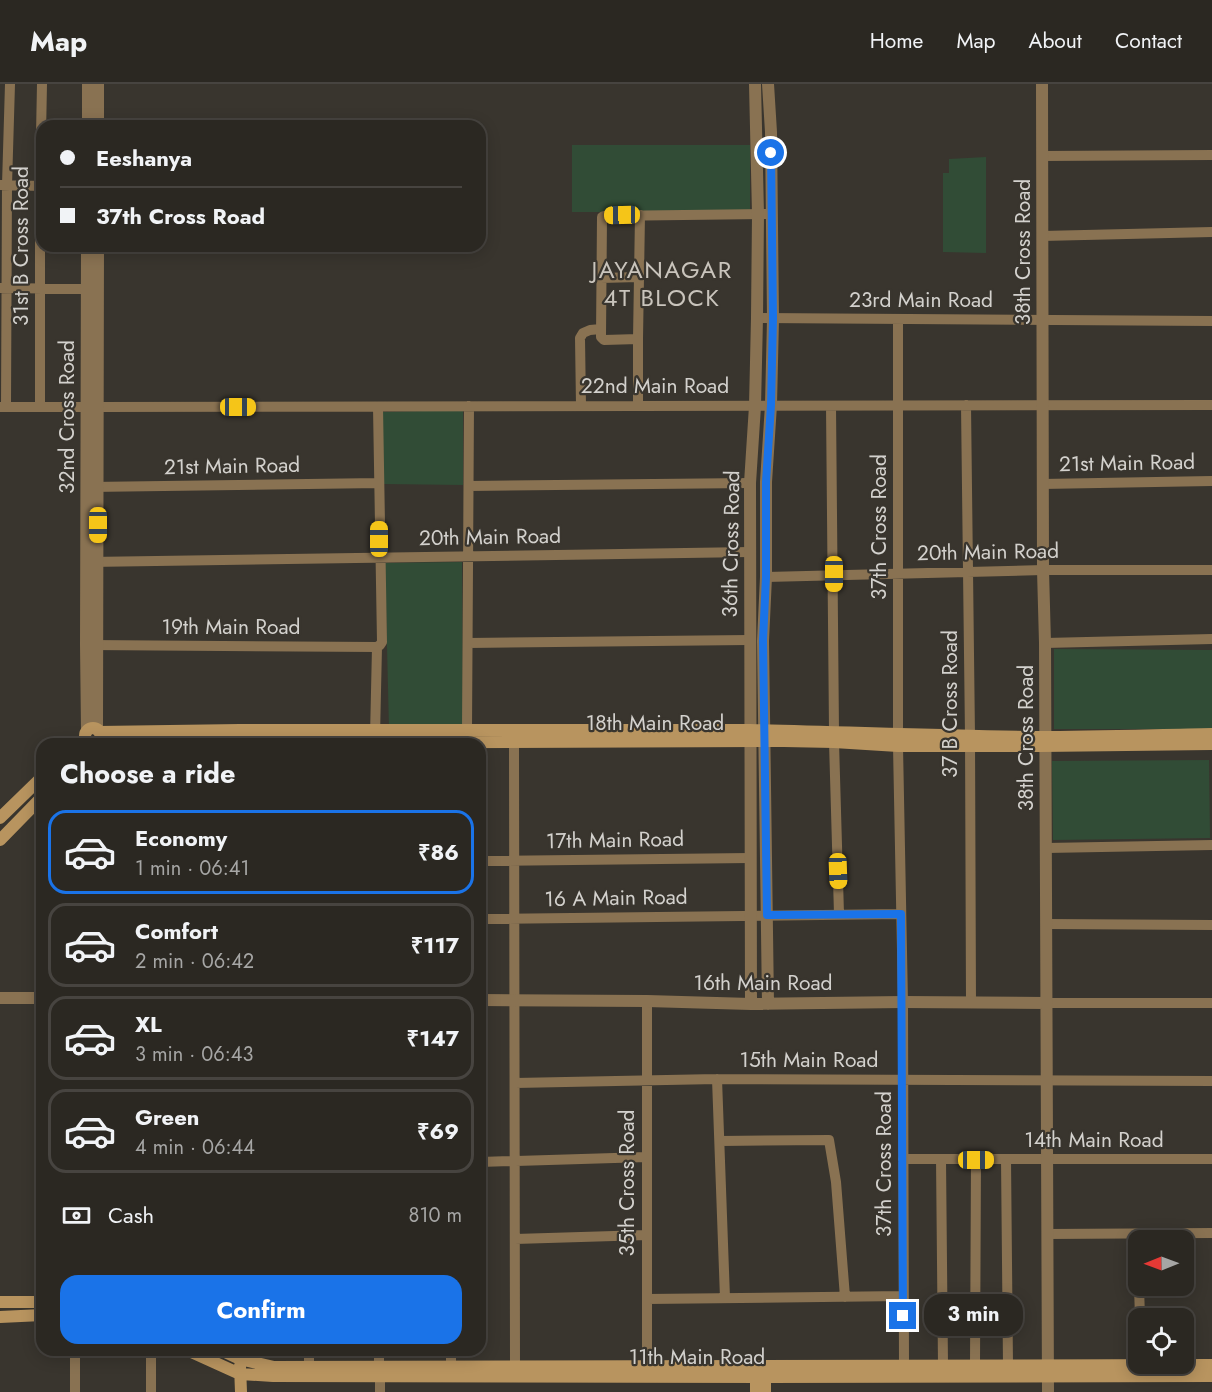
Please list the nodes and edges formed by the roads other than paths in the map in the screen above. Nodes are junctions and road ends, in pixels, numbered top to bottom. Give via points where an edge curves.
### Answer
1 (10, 84) edge
2 (42, 84) edge
3 (88, 84) edge
4 (98, 84) edge
5 (755, 84) edge
6 (768, 84) edge
7 (1042, 84) edge
8 (42, 120) edge
9 (88, 120) edge
10 (98, 120) edge
11 (1212, 155) edge
12 (1042, 156) junction
13 (3, 185) edge
14 (36, 186) edge
15 (758, 214) junction
16 (772, 214) junction
17 (639, 215) junction
18 (1212, 232) edge
19 (1042, 236) junction
20 (40, 252) edge
21 (87, 252) edge
22 (98, 252) edge
23 (639, 277) junction
24 (601, 278) junction
25 (3, 288) edge
26 (40, 288) junction
27 (87, 289) junction
28 (757, 318) junction
29 (773, 318) junction
30 (898, 320) junction
31 (1042, 321) junction
32 (1212, 321) edge
33 (601, 329) junction
34 (638, 339) junction
35 (771, 405) junction
36 (831, 405) junction
37 (898, 405) junction
38 (966, 405) junction
39 (1042, 405) junction
40 (1212, 405) edge
41 (378, 406) junction
42 (469, 406) junction
43 (581, 406) junction
44 (638, 406) junction
45 (755, 406) junction
46 (3, 407) edge
47 (40, 407) junction
48 (92, 407) junction
49 (1212, 481) edge
50 (379, 483) junction
51 (750, 483) junction
52 (1042, 484) junction
53 (469, 486) junction
54 (92, 487) junction
55 (750, 552) junction
56 (469, 557) junction
57 (379, 558) junction
58 (92, 562) junction
59 (1042, 570) junction
60 (1212, 570) edge
61 (969, 572) junction
62 (899, 573) junction
63 (834, 574) junction
64 (766, 577) junction
65 (1212, 639) edge
66 (750, 640) junction
67 (468, 643) junction
68 (1045, 643) junction
69 (92, 645) junction
70 (376, 647) junction
71 (240, 730) junction
72 (467, 730) junction
73 (1212, 734) edge
74 (375, 736) edge
75 (750, 736) junction
76 (764, 736) junction
77 (834, 736) junction
78 (91, 738) edge
79 (239, 738) edge
80 (341, 738) edge
81 (421, 738) edge
82 (898, 740) junction
83 (970, 740) junction
84 (486, 741) edge
85 (1046, 741) junction
86 (514, 742) junction
87 (1212, 744) edge
88 (36, 783) edge
89 (36, 803) edge
90 (0, 818) edge
91 (0, 840) edge
92 (1212, 845) edge
93 (1046, 849) junction
94 (750, 858) junction
95 (486, 861) edge
96 (514, 861) junction
97 (839, 914) junction
98 (901, 914) junction
99 (767, 915) junction
100 (752, 916) junction
101 (486, 919) edge
102 (515, 919) junction
103 (1046, 924) junction
104 (1212, 925) edge
105 (0, 998) edge
106 (36, 998) edge
107 (486, 1000) edge
108 (515, 1000) junction
109 (647, 1001) junction
110 (903, 1002) junction
111 (971, 1002) junction
112 (1046, 1003) junction
113 (1212, 1003) edge
114 (751, 1004) junction
115 (768, 1004) junction
116 (717, 1079) junction
117 (646, 1080) junction
118 (903, 1080) junction
119 (1047, 1080) junction
120 (1212, 1081) edge
121 (515, 1083) junction
122 (720, 1142) junction
123 (647, 1157) junction
124 (903, 1159) junction
125 (941, 1159) junction
126 (976, 1160) junction
127 (1006, 1160) junction
128 (1047, 1160) junction
129 (1212, 1160) edge
130 (515, 1161) junction
131 (486, 1162) edge
132 (1194, 1233) edge
133 (1212, 1233) edge
134 (647, 1234) junction
135 (1047, 1234) junction
136 (1128, 1234) edge
137 (515, 1239) junction
138 (903, 1296) junction
139 (844, 1297) junction
140 (725, 1298) junction
141 (647, 1299) junction
142 (0, 1302) edge
143 (36, 1302) edge
144 (36, 1315) edge
145 (0, 1317) edge
146 (75, 1356) edge
147 (151, 1356) edge
148 (200, 1356) edge
149 (240, 1356) edge
150 (243, 1356) edge
151 (309, 1356) edge
152 (379, 1356) edge
153 (451, 1356) edge
154 (904, 1365) junction
155 (943, 1365) junction
156 (975, 1365) junction
157 (1008, 1365) junction
158 (1128, 1365) edge
159 (1194, 1365) edge
160 (1212, 1365) edge
161 (309, 1366) junction
162 (451, 1366) junction
163 (515, 1366) junction
164 (647, 1366) junction
165 (1048, 1370) junction
166 (380, 1371) junction
167 (760, 1372) junction
168 (240, 1374) junction
169 (1212, 1376) edge
170 (75, 1392) edge
171 (151, 1392) edge
172 (240, 1392) edge
173 (381, 1392) edge
174 (756, 1392) edge
175 (765, 1392) edge
176 (1048, 1392) edge

1 - 13 street
2 - 8 street, 31st B Cross Road
3 - 9 street
4 - 10 street
5 - 15 street, 36th Cross Road
6 - 16 street, 36th Cross Road
7 - 12 street, 38th Cross Road
11 - 12 street
12 - 19 street, 38th Cross Road
13 - 14 street
13 - 25 street
15 - 16 street
15 - 17 street
15 - 28 street, 36th Cross Road
16 - 29 street, 36th Cross Road
17 - 23 street
17 - 24 street via 602,217
18 - 19 street
19 - 31 street, 38th Cross Road
20 - 26 street, 31st B Cross Road
21 - 27 street, 32nd Cross Road
22 - 48 street, 32nd Cross Road
23 - 24 street
23 - 34 street
24 - 33 street
25 - 26 street
25 - 46 street
26 - 27 street
26 - 47 street, 31st B Cross Road
27 - 48 street, 32nd Cross Road
28 - 29 street, 23rd Main Road
28 - 45 street, 36th Cross Road
29 - 30 street, 23rd Main Road
29 - 35 street, 36th Cross Road
30 - 31 street, 23rd Main Road
30 - 37 street, 37th Cross Road
31 - 32 street, 23rd Main Road
31 - 39 street, 38th Cross Road
33 - 34 street via 604,340
33 - 43 street via 583,333 580,338
34 - 44 street
35 - 36 street, 22nd Main Road
35 - 45 street, 22nd Main Road
35 - 64 street, 36th Cross Road
36 - 37 street, 22nd Main Road
36 - 63 street
37 - 38 street, 22nd Main Road
37 - 62 street, 37th Cross Road
38 - 39 street, 22nd Main Road
38 - 61 street, 37 B Cross Road
39 - 40 street, 22nd Main Road
39 - 52 street, 38th Cross Road
41 - 42 street, 22nd Main Road
41 - 48 street, 22nd Main Road
41 - 50 street
42 - 43 street, 22nd Main Road
42 - 53 street
43 - 44 street, 22nd Main Road
44 - 45 street, 22nd Main Road
45 - 51 street, 36th Cross Road
46 - 47 street, 22nd Main Road
47 - 48 street, 22nd Main Road
48 - 54 street, 32nd Cross Road
49 - 52 street, 21st Main Road
50 - 54 street, 21st Main Road
50 - 57 street
51 - 53 street
51 - 55 street, 36th Cross Road
52 - 59 street, 38th Cross Road
53 - 56 street
54 - 58 street, 32nd Cross Road
55 - 56 street, 20th Main Road
55 - 66 street, 36th Cross Road
56 - 57 street, 20th Main Road
56 - 67 street
57 - 58 street, 20th Main Road
57 - 70 street via 382,642
58 - 69 street, 32nd Cross Road
59 - 60 street, 20th Main Road
59 - 61 street, 20th Main Road
59 - 68 street, 38th Cross Road
61 - 62 street, 20th Main Road
61 - 83 street, 37 B Cross Road
62 - 63 street, 20th Main Road
62 - 82 street, 37th Cross Road
63 - 64 street, 20th Main Road
63 - 77 street
64 - 76 street, 36th Cross Road
65 - 68 street
66 - 67 street
66 - 75 street, 36th Cross Road
67 - 72 street
68 - 85 street, 38th Cross Road
69 - 70 street, 19th Main Road
69 - 78 street, 32nd Cross Road
70 - 74 street
71 - 74 main road, 18th Main Road
71 - 78 main road, 18th Main Road
71 - 79 street
72 - 74 main road, 18th Main Road
72 - 75 main road, 18th Main Road
73 - 85 main road, 18th Main Road
74 - 80 main road, 18th Main Road
74 - 81 main road, 18th Main Road
75 - 76 main road, 18th Main Road
75 - 86 main road, 18th Main Road
75 - 94 street, 36th Cross Road
76 - 77 main road, 18th Main Road
76 - 99 street, 36th Cross Road
77 - 82 main road, 18th Main Road
77 - 97 street
82 - 83 main road, 18th Main Road
82 - 98 street, 37th Cross Road
83 - 85 main road, 18th Main Road
83 - 111 street, 37 B Cross Road
84 - 86 main road, 18th Main Road
85 - 87 main road, 18th Main Road
85 - 93 street, 38th Cross Road
86 - 96 street
88 - 90 main road
89 - 91 main road
92 - 93 street
93 - 103 street, 38th Cross Road
94 - 96 street, 17th Main Road
94 - 100 street, 36th Cross Road
95 - 96 street, 17th Main Road
96 - 102 street
97 - 98 street
97 - 99 street
98 - 110 street, 37th Cross Road
99 - 100 street, 16 A Main Road
99 - 115 street, 36th Cross Road
100 - 102 street, 16 A Main Road
100 - 114 street, 36th Cross Road
101 - 102 street, 16 A Main Road
102 - 108 street
103 - 104 street
103 - 112 street, 38th Cross Road
105 - 106 street
107 - 108 street, 16th Main Road
108 - 109 street, 16th Main Road
108 - 121 street
109 - 114 street, 16th Main Road
109 - 117 street, 35th Cross Road
110 - 111 street, 16th Main Road
110 - 115 street, 16th Main Road
110 - 118 street, 37th Cross Road
111 - 112 street, 16th Main Road
112 - 113 street
112 - 119 street, 38th Cross Road
114 - 115 street, 16th Main Road
116 - 117 street, 15th Main Road
116 - 118 street, 15th Main Road
116 - 122 street
117 - 121 street, 15th Main Road
117 - 123 street, 35th Cross Road
118 - 119 street, 15th Main Road
118 - 124 street, 37th Cross Road
119 - 120 street, 15th Main Road
119 - 128 street, 38th Cross Road
121 - 130 street
122 - 139 street via 830,1142
122 - 140 street
123 - 130 street
123 - 134 street, 35th Cross Road
124 - 125 street, 14th Main Road
124 - 138 street, 37th Cross Road
125 - 126 street, 14th Main Road
125 - 155 street
126 - 127 street, 14th Main Road
126 - 156 street
127 - 128 street, 14th Main Road
127 - 157 street
128 - 129 street, 14th Main Road
128 - 135 street, 38th Cross Road
130 - 131 street
130 - 137 street
132 - 133 street
134 - 137 street
134 - 141 street, 35th Cross Road
135 - 136 street
135 - 165 street, 38th Cross Road
137 - 163 street
138 - 139 street
138 - 154 street, 37th Cross Road
139 - 140 street
140 - 141 street
141 - 164 street, 35th Cross Road
142 - 143 main road
144 - 145 main road
146 - 170 street
147 - 171 street
148 - 168 main road, 11th Main Road
149 - 168 main road
150 - 161 main road, 11th Main Road via 274,1366
151 - 161 street
152 - 166 street
153 - 162 street
154 - 155 main road, 11th Main Road
154 - 167 main road, 11th Main Road
155 - 156 main road, 11th Main Road
156 - 157 main road, 11th Main Road
157 - 165 main road, 11th Main Road
158 - 165 main road, 11th Main Road
159 - 160 main road, 11th Main Road
161 - 166 main road, 11th Main Road
162 - 163 main road, 11th Main Road
162 - 166 main road, 11th Main Road
163 - 164 main road, 11th Main Road
164 - 167 main road, 11th Main Road
165 - 167 main road, 11th Main Road
165 - 169 main road, 11th Main Road
165 - 176 street, 38th Cross Road
166 - 167 main road, 11th Main Road
166 - 168 main road, 11th Main Road
166 - 173 street
167 - 174 main road
167 - 175 main road
168 - 172 main road

